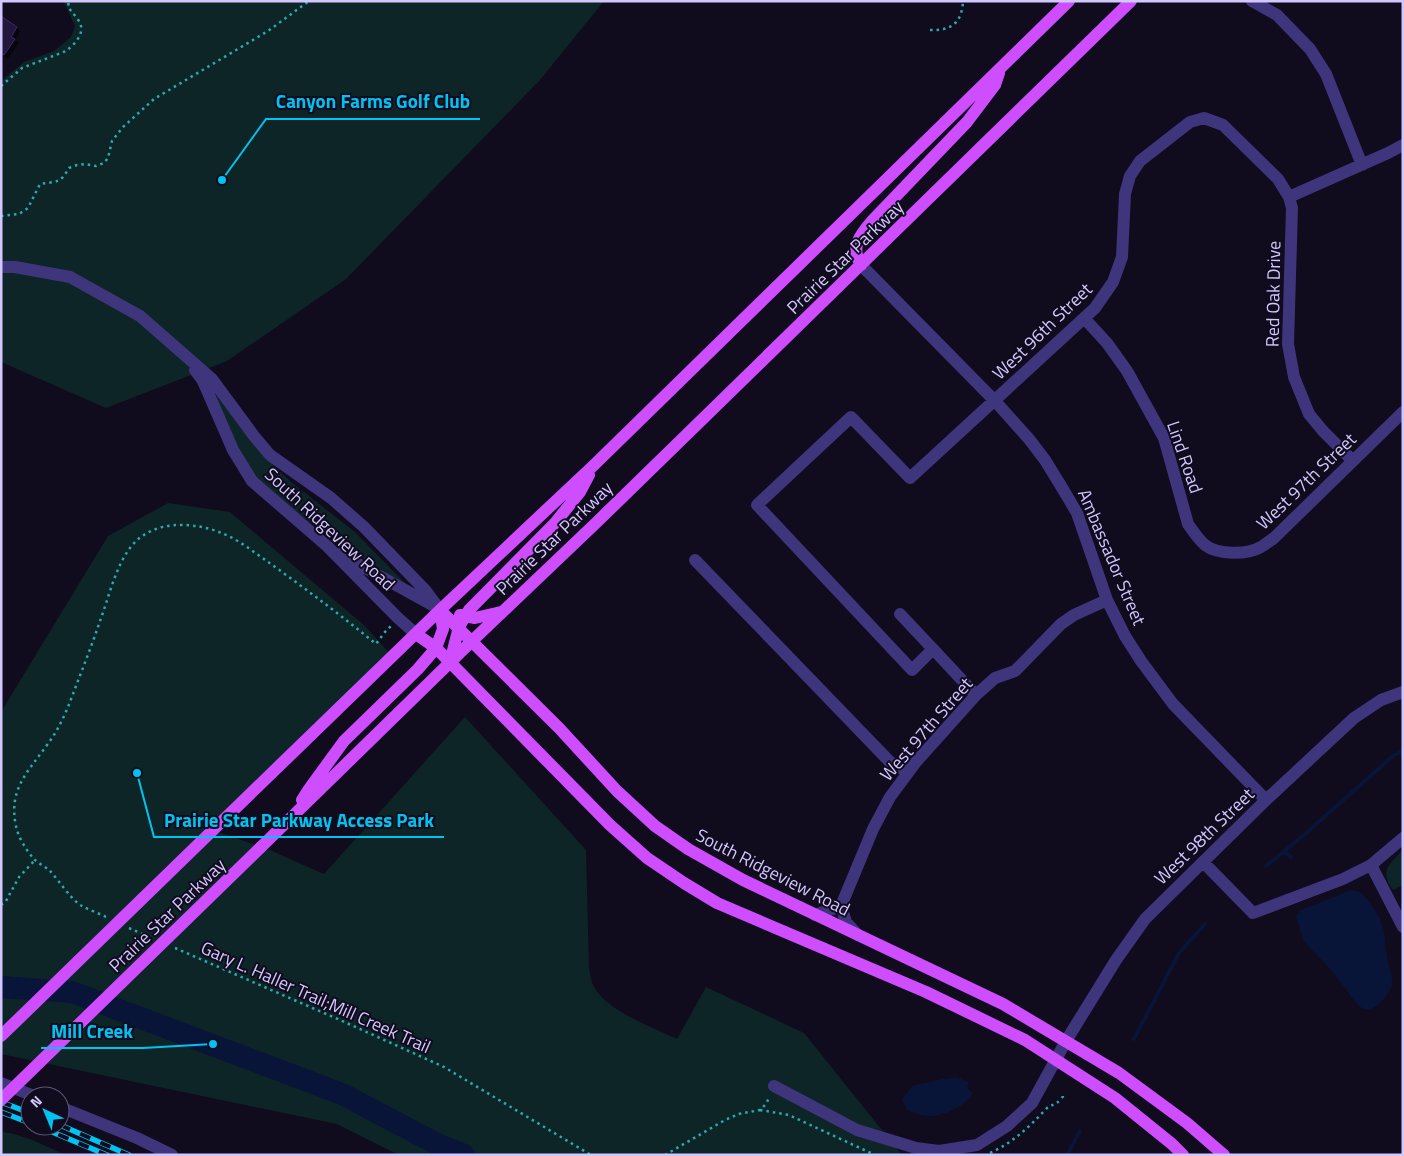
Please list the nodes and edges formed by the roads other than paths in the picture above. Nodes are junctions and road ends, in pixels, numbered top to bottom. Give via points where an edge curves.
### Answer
1 (1069, 1) edge
2 (1122, 1) edge
3 (1132, 1) edge
4 (1252, 1) edge
5 (1067, 65) junction
6 (1001, 68) junction
7 (1403, 145) edge
8 (1362, 165) junction
9 (1289, 197) junction
10 (861, 265) junction
11 (1, 267) edge
12 (1084, 318) junction
13 (187, 357) junction
14 (995, 401) junction
15 (1403, 412) edge
16 (1353, 461) junction
17 (593, 466) junction
18 (327, 546) junction
19 (1222, 552) joint
20 (695, 560) dead end
21 (1107, 600) junction
22 (440, 610) junction
23 (502, 612) junction
24 (900, 614) dead end
25 (466, 616) junction
26 (459, 628) junction
27 (416, 634) junction
28 (472, 641) junction
29 (436, 648) junction
30 (933, 649) junction
31 (450, 663) junction
32 (1403, 692) edge
33 (976, 695) junction
34 (907, 772) junction
35 (1266, 800) junction
36 (294, 814) junction
37 (1403, 838) edge
38 (1203, 862) junction
39 (1371, 864) junction
40 (841, 906) junction
41 (815, 915) junction
42 (1403, 927) edge
43 (860, 936) junction
44 (1, 1036) edge
45 (1066, 1042) junction
46 (1056, 1060) junction
47 (1, 1083) edge
48 (774, 1086) road end
49 (20, 1090) edge
50 (1, 1100) edge
51 (70, 1111) edge
52 (172, 1155) edge
53 (1183, 1155) edge
54 (1224, 1155) edge

1 - 6 main road, Prairie Star Parkway
2 - 5 main road
3 - 5 main road, Prairie Star Parkway
4 - 8 street via 1277,15 1310,49 1326,74
5 - 10 main road, Prairie Star Parkway
6 - 10 main road via 995,85 967,122 860,236 856,248
6 - 17 main road, Prairie Star Parkway
7 - 8 street
8 - 9 street
9 - 12 street, West 96th Street via 1278,179 1224,125 1204,118 1190,122 1140,161 1130,176 1125,194 1122,257 1113,282
9 - 16 street, Red Oak Drive via 1292,208 1288,344 1294,377 1309,414
10 - 14 street, Ambassador Street
10 - 23 main road, Prairie Star Parkway
11 - 13 street via 70,277 140,316
12 - 14 street, West 96th Street
12 - 19 street, Lind Road via 1127,371 1164,438 1188,524 1206,546
13 - 18 street, South Ridgeview Road via 203,381 233,450 252,481
13 - 22 street, South Ridgeview Road via 212,379 270,455 331,498 364,527 426,591
14 - 21 street, Ambassador Street via 1034,446 1062,486 1076,513
14 - 30 street, West 96th Street via 910,478 851,417 757,505 912,670
15 - 16 street, West 97th Street
16 - 19 street, West 97th Street via 1260,548 1240,553
17 - 22 main road, Prairie Star Parkway
17 - 25 main road via 580,492 555,523 484,593
18 - 22 street
18 - 27 street, South Ridgeview Road
20 - 34 street via 890,762
21 - 33 street, West 97th Street via 1061,624 1015,671 996,678
21 - 35 street, Ambassador Street via 1126,636 1173,704
22 - 25 main road
22 - 26 main road, South Ridgeview Road
22 - 27 main road, Prairie Star Parkway
22 - 29 main road via 443,629
23 - 25 main road via 475,618
23 - 28 main road, Prairie Star Parkway
24 - 30 street
25 - 26 main road
26 - 28 main road, South Ridgeview Road
26 - 31 main road
27 - 29 main road, South Ridgeview Road
27 - 44 main road, Prairie Star Parkway, bridge
28 - 31 main road, Prairie Star Parkway
28 - 41 main road, South Ridgeview Road via 655,826 743,880
29 - 31 main road, South Ridgeview Road
29 - 36 main road via 344,741 308,789
30 - 33 street
31 - 36 main road, Prairie Star Parkway
31 - 46 main road, South Ridgeview Road via 610,825 647,858 684,883 717,903 926,992 1025,1040
32 - 35 street, West 98th Street via 1382,700 1354,718
33 - 34 street, West 97th Street
34 - 40 street, West 97th Street via 873,829
35 - 38 street, West 98th Street
36 - 50 main road, Prairie Star Parkway, bridge
37 - 39 street
38 - 39 street via 1253,913
38 - 45 street, West 98th Street via 1145,919
39 - 42 street
40 - 41 street
40 - 43 street via 846,922
41 - 43 main road, South Ridgeview Road
43 - 45 main road, South Ridgeview Road via 1003,1004
45 - 46 street, West 98th Street
45 - 54 main road, South Ridgeview Road via 1119,1073 1187,1122
46 - 48 street, West 98th Street via 1032,1103 1007,1126 977,1145 939,1150 916,1148 857,1130
46 - 53 main road, South Ridgeview Road via 1114,1098
47 - 49 street
51 - 52 street

